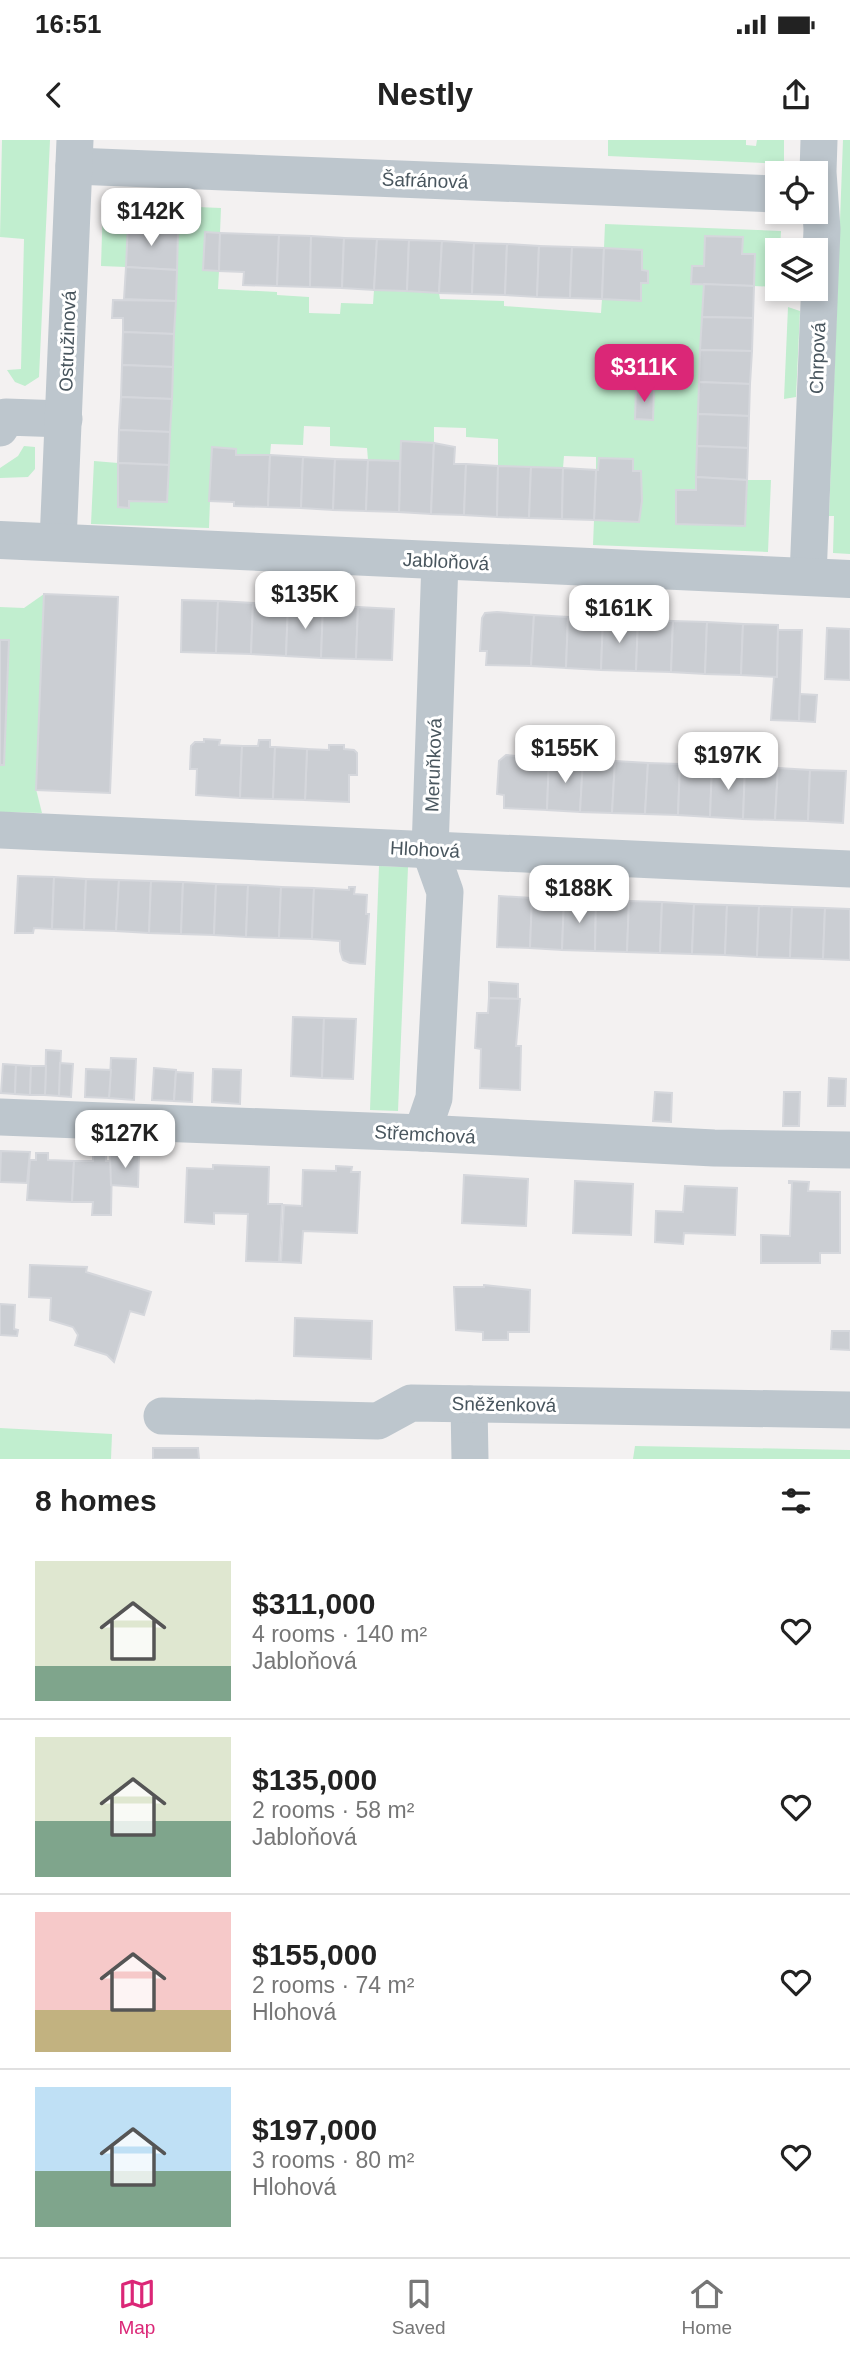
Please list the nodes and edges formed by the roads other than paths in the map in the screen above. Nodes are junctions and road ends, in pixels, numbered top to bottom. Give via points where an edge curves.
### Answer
1 (819, 140) edge
2 (74, 153) edge
3 (818, 161) edge
4 (765, 193) edge
5 (821, 224) edge
6 (2, 418) edge
7 (64, 419) junction
8 (0, 540) edge
9 (58, 542) junction
10 (440, 561) junction
11 (808, 577) junction
12 (850, 579) edge
13 (0, 830) edge
14 (430, 849) junction
15 (850, 869) edge
16 (0, 1117) edge
17 (422, 1133) junction
18 (850, 1150) edge
19 (469, 1404) junction
20 (850, 1410) edge
21 (162, 1416) dead end
22 (470, 1459) edge

1 - 3 street, Chrpová
2 - 4 street, Šafránová
2 - 7 street, Ostružinová
5 - 11 street, Chrpová
6 - 7 street
7 - 9 street, Ostružinová
8 - 9 street, Jabloňová
9 - 10 street, Jabloňová
10 - 11 street, Jabloňová
10 - 14 street, Meruňková
11 - 12 street, Jabloňová
13 - 14 street, Hlohová
14 - 15 street, Hlohová
14 - 17 street, Meruňková via 445,892 434,1098
16 - 17 street, Střemchová
17 - 18 street, Střemchová
19 - 20 street, Sněženková
19 - 21 street, Sněženková via 411,1403 377,1421
19 - 22 street

